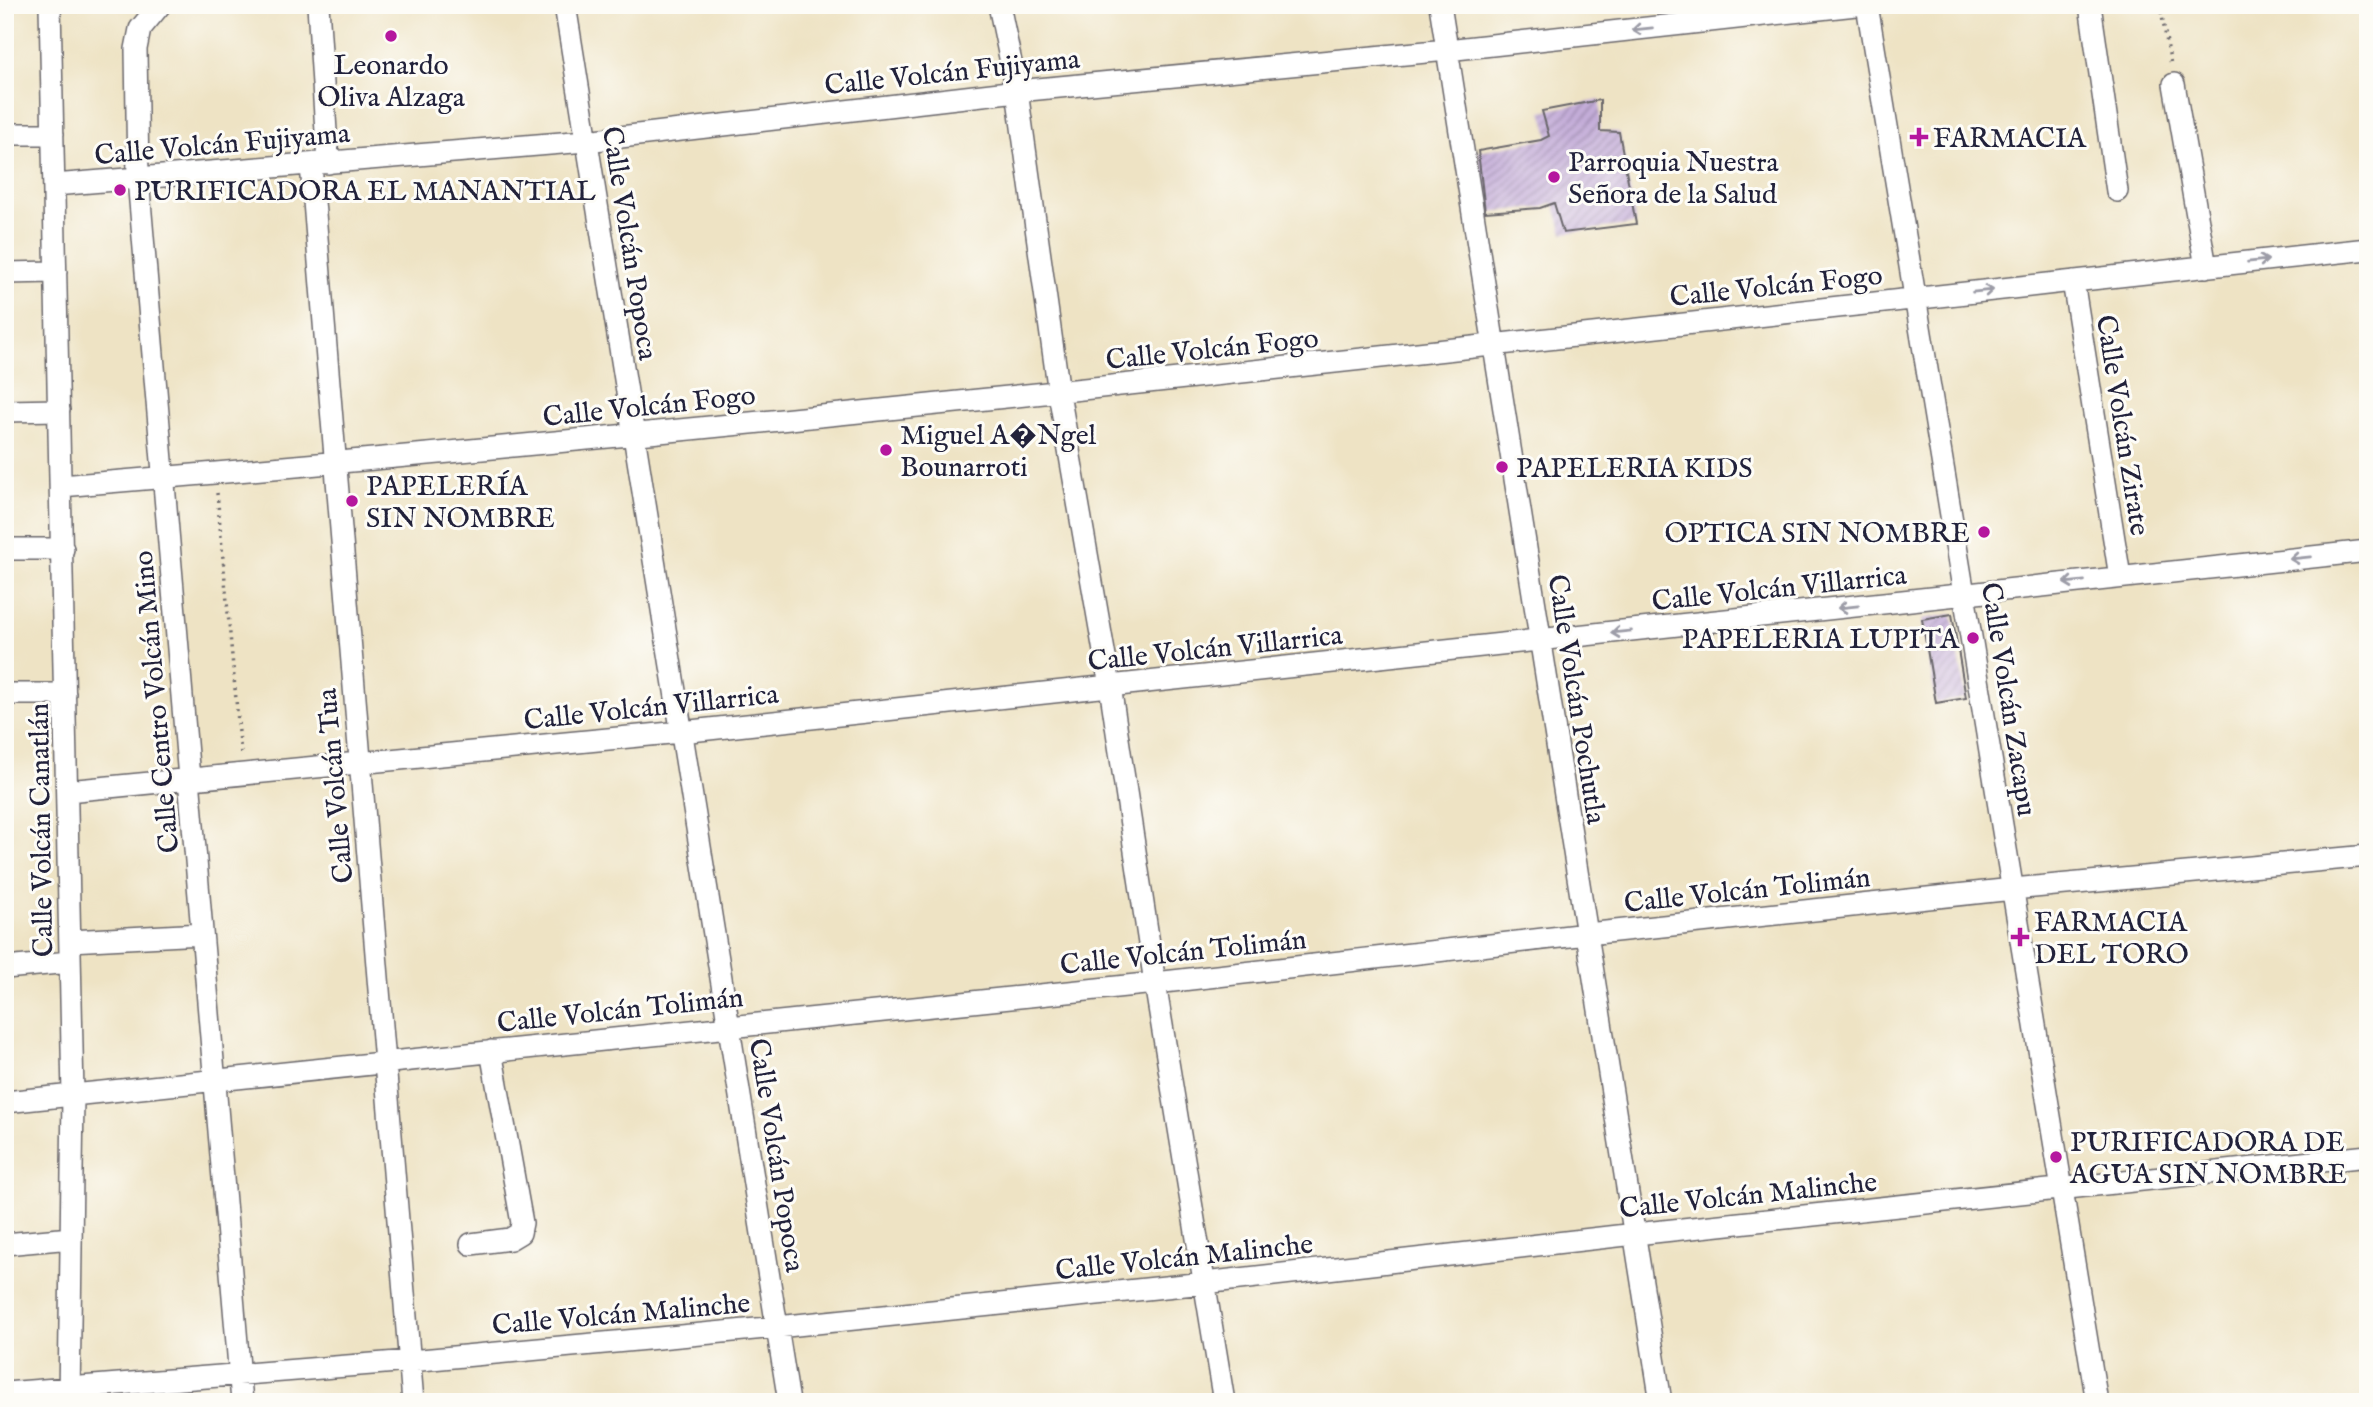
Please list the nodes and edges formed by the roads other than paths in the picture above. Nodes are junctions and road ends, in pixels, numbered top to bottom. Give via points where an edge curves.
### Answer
1 (50, 5) edge
2 (160, 5) edge
3 (318, 5) edge
4 (565, 5) edge
5 (999, 5) edge
6 (1440, 5) edge
7 (1856, 5) edge
8 (1867, 5) edge
9 (2090, 5) edge
10 (1447, 50) junction
11 (2175, 84) road end
12 (1017, 91) junction
13 (5, 134) edge
14 (53, 134) junction
15 (586, 141) junction
16 (319, 164) junction
17 (138, 178) junction
18 (54, 185) junction
19 (2117, 191) dead end
20 (2368, 249) edge
21 (2206, 267) junction
22 (5, 272) edge
23 (56, 272) junction
24 (2073, 281) junction
25 (1915, 298) junction
26 (1494, 345) junction
27 (1059, 393) junction
28 (59, 410) junction
29 (5, 411) edge
30 (633, 435) junction
31 (335, 463) junction
32 (164, 477) junction
33 (61, 486) junction
34 (5, 549) edge
35 (63, 549) junction
36 (2368, 551) edge
37 (2120, 577) junction
38 (1964, 594) junction
39 (1541, 641) junction
40 (1110, 685) junction
41 (5, 694) edge
42 (65, 694) junction
43 (681, 732) junction
44 (360, 762) junction
45 (189, 779) junction
46 (67, 791) junction
47 (2368, 856) edge
48 (2013, 889) junction
49 (202, 934) junction
50 (1587, 934) junction
51 (70, 952) junction
52 (5, 968) edge
53 (1155, 982) junction
54 (729, 1026) junction
55 (491, 1051) junction
56 (385, 1062) junction
57 (215, 1079) junction
58 (73, 1095) junction
59 (5, 1102) edge
60 (2368, 1156) edge
61 (2063, 1189) junction
62 (1635, 1234) junction
63 (71, 1238) junction
64 (5, 1244) edge
65 (471, 1244) dead end
66 (1204, 1283) junction
67 (777, 1327) junction
68 (410, 1361) junction
69 (239, 1374) junction
70 (5, 1393) edge
71 (69, 1395) edge
72 (242, 1402) edge
73 (413, 1402) edge
74 (789, 1402) edge
75 (1224, 1402) edge
76 (1661, 1402) edge
77 (2097, 1402) edge

1 - 14 street, Calle Volcán Canatlán
2 - 17 street, Calle Centro Volcán Mino via 140,29 136,49
3 - 16 street, Calle Volcán Tua
4 - 15 street, Calle Volcán Popoca
5 - 12 street
6 - 10 street, Calle Volcán Pochutla
7 -> 10 street, Calle Volcán Fujiyama
8 - 25 street, Calle Volcán Zacapu
9 - 19 street
10 - 12 street, Calle Volcán Fujiyama
10 - 26 street, Calle Volcán Pochutla
11 - 21 street
12 - 15 street, Calle Volcán Fujiyama
12 - 27 street
13 - 14 street, Calle Volcán Fujiyama
14 - 18 street, Calle Volcán Canatlán
15 - 16 street, Calle Volcán Fujiyama
15 - 30 street, Calle Volcán Popoca
16 - 17 street, Calle Volcán Fujiyama
16 - 31 street, Calle Volcán Tua
17 - 18 street, Calle Volcán Fujiyama
17 - 32 street, Calle Centro Volcán Mino
18 - 23 street, Calle Volcán Canatlán
21 -> 20 street, Calle Volcán Fogo
21 - 24 street, Calle Volcán Fogo
22 - 23 street
23 - 28 street, Calle Volcán Canatlán
25 -> 24 street, Calle Volcán Fogo
24 - 37 street, Calle Volcán Zirate
25 - 26 street, Calle Volcán Fogo
25 - 38 street, Calle Volcán Zacapu
26 - 27 street, Calle Volcán Fogo
26 - 39 street, Calle Volcán Pochutla
27 - 30 street, Calle Volcán Fogo
27 - 40 street
28 - 29 street
28 - 33 street, Calle Volcán Canatlán
30 - 31 street, Calle Volcán Fogo
30 - 43 street, Calle Volcán Popoca
31 - 32 street, Calle Volcán Fogo
31 - 44 street, Calle Volcán Tua
32 - 33 street, Calle Volcán Fogo
32 - 45 street, Calle Centro Volcán Mino
33 - 35 street, Calle Volcán Canatlán
34 - 35 street
35 - 42 street, Calle Volcán Canatlán
36 -> 37 street, Calle Volcán Villarrica
37 -> 38 street, Calle Volcán Villarrica
38 -> 39 street, Calle Volcán Villarrica
38 - 48 street, Calle Volcán Zacapu
39 - 40 street, Calle Volcán Villarrica
39 - 50 street, Calle Volcán Pochutla
40 - 43 street, Calle Volcán Villarrica
40 - 53 street
41 - 42 street
42 - 46 street, Calle Volcán Canatlán
43 - 44 street, Calle Volcán Villarrica
43 - 54 street, Calle Volcán Popoca
44 - 45 street, Calle Volcán Villarrica
44 - 56 street, Calle Volcán Tua
45 - 46 street, Calle Volcán Villarrica
45 - 49 street, Calle Centro Volcán Mino
46 - 51 street, Calle Volcán Canatlán
47 - 48 street, Calle Volcán Tolimán
48 - 50 street, Calle Volcán Tolimán
48 - 61 street, Calle Volcán Zacapu
49 - 51 street
49 - 57 street, Calle Centro Volcán Mino
50 - 53 street, Calle Volcán Tolimán
50 - 62 street, Calle Volcán Pochutla
51 - 52 street
51 - 58 street, Calle Volcán Canatlán
53 - 54 street, Calle Volcán Tolimán
53 - 66 street
54 - 55 street, Calle Volcán Tolimán
54 - 67 street, Calle Volcán Popoca
55 - 56 street, Calle Volcán Tolimán
55 - 65 street via 522,1223 520,1233 510,1239
56 - 57 street, Calle Volcán Tolimán
56 - 68 street, Calle Volcán Tua
57 - 58 street, Calle Volcán Tolimán
57 - 69 street, Calle Centro Volcán Mino
58 - 59 street, Calle Volcán Tolimán
58 - 63 street, Calle Volcán Canatlán
60 - 61 street, Calle Volcán Malinche
61 - 62 street, Calle Volcán Malinche
61 - 77 street, Calle Volcán Zacapu
62 - 66 street, Calle Volcán Malinche
62 - 76 street, Calle Volcán Pochutla
63 - 64 street
63 - 71 street, Calle Volcán Canatlán
66 - 67 street, Calle Volcán Malinche
66 - 75 street
67 - 68 street, Calle Volcán Malinche
67 - 74 street, Calle Volcán Popoca
68 - 69 street, Calle Volcán Malinche
68 - 73 street, Calle Volcán Tua
69 - 71 street, Calle Volcán Malinche
69 - 72 street, Calle Centro Volcán Mino
70 - 71 street, Calle Volcán Malinche

